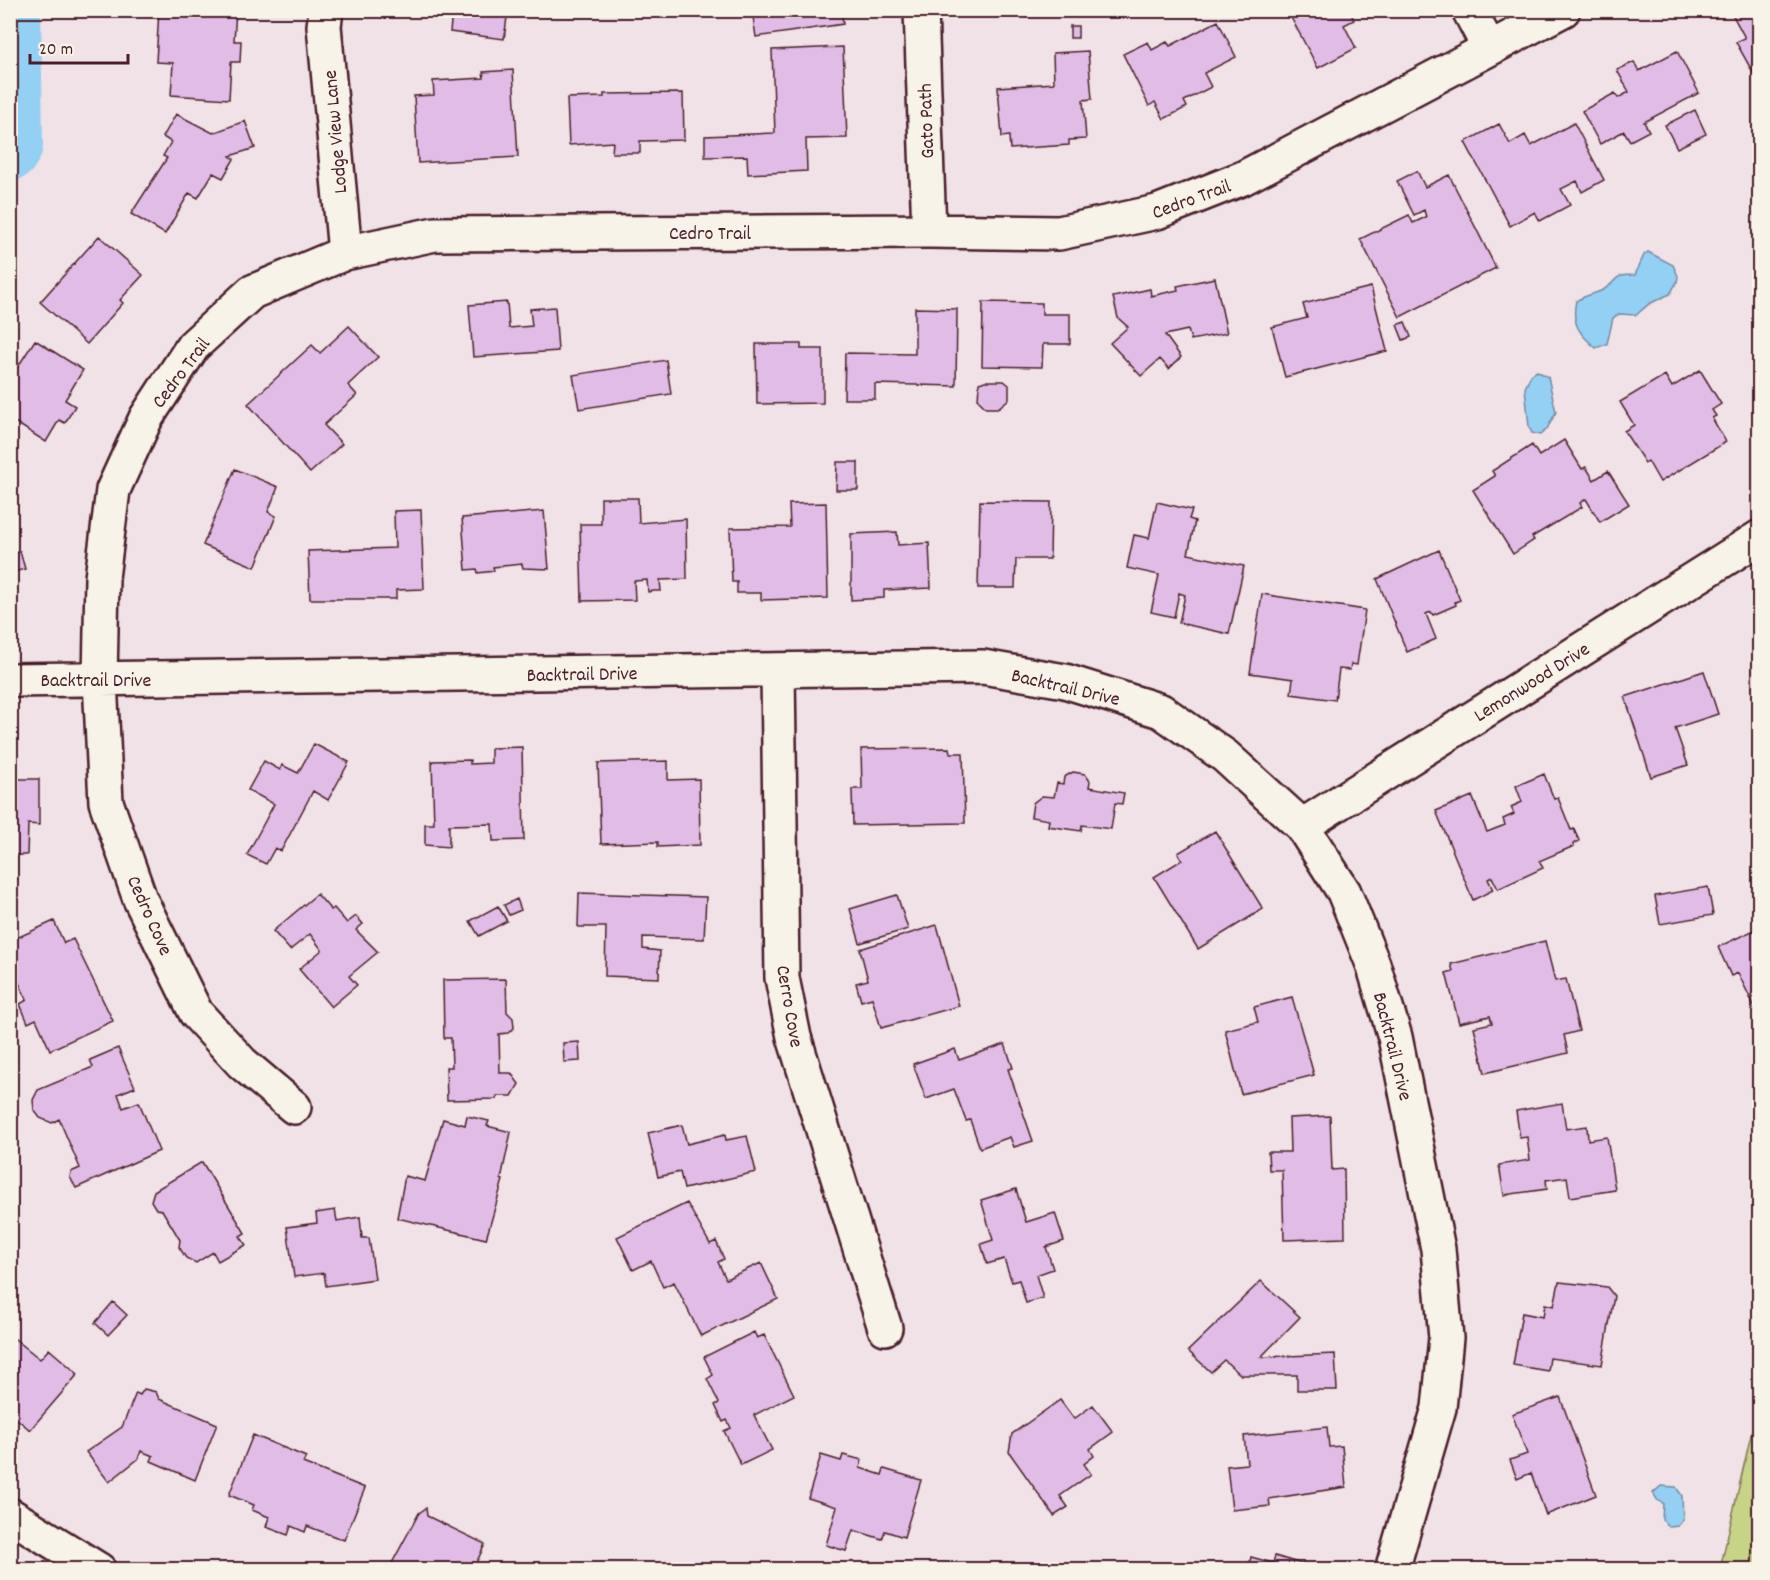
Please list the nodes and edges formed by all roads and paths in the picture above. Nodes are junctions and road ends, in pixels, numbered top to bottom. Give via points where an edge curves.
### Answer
1 (326, 10) edge
2 (921, 10) edge
3 (1469, 10) edge
4 (1563, 10) edge
5 (1490, 48) junction
6 (929, 231) junction
7 (345, 254) junction
8 (1760, 537) edge
9 (778, 670) junction
10 (10, 680) edge
11 (100, 680) junction
12 (1302, 826) junction
13 (294, 1107) dead end
14 (885, 1328) dead end
15 (10, 1515) edge
16 (99, 1569) edge
17 (1392, 1569) edge

1 - 7 street, Lodge View Lane via 324,26
2 - 6 street, Gato Path
3 - 5 street
4 - 5 street, Cedro Trail
5 - 6 street, Cedro Trail via 1243,178 1157,212 1059,233
6 - 7 street, Cedro Trail via 435,234
7 - 11 street, Cedro Trail via 252,292 194,346 146,418 113,490 102,578
8 - 12 street, Lemonwood Drive
9 - 11 street, Backtrail Drive
9 - 12 street, Backtrail Drive via 983,667 1065,681 1161,711 1225,756
9 - 14 street, Cerro Cove via 782,978 794,1037
10 - 11 street, Backtrail Drive
11 - 13 street, Cedro Cove via 106,802 140,899 196,1013 242,1063
12 - 17 street, Backtrail Drive via 1344,892 1373,964 1395,1037 1438,1249 1446,1338 1439,1408
15 - 16 street

